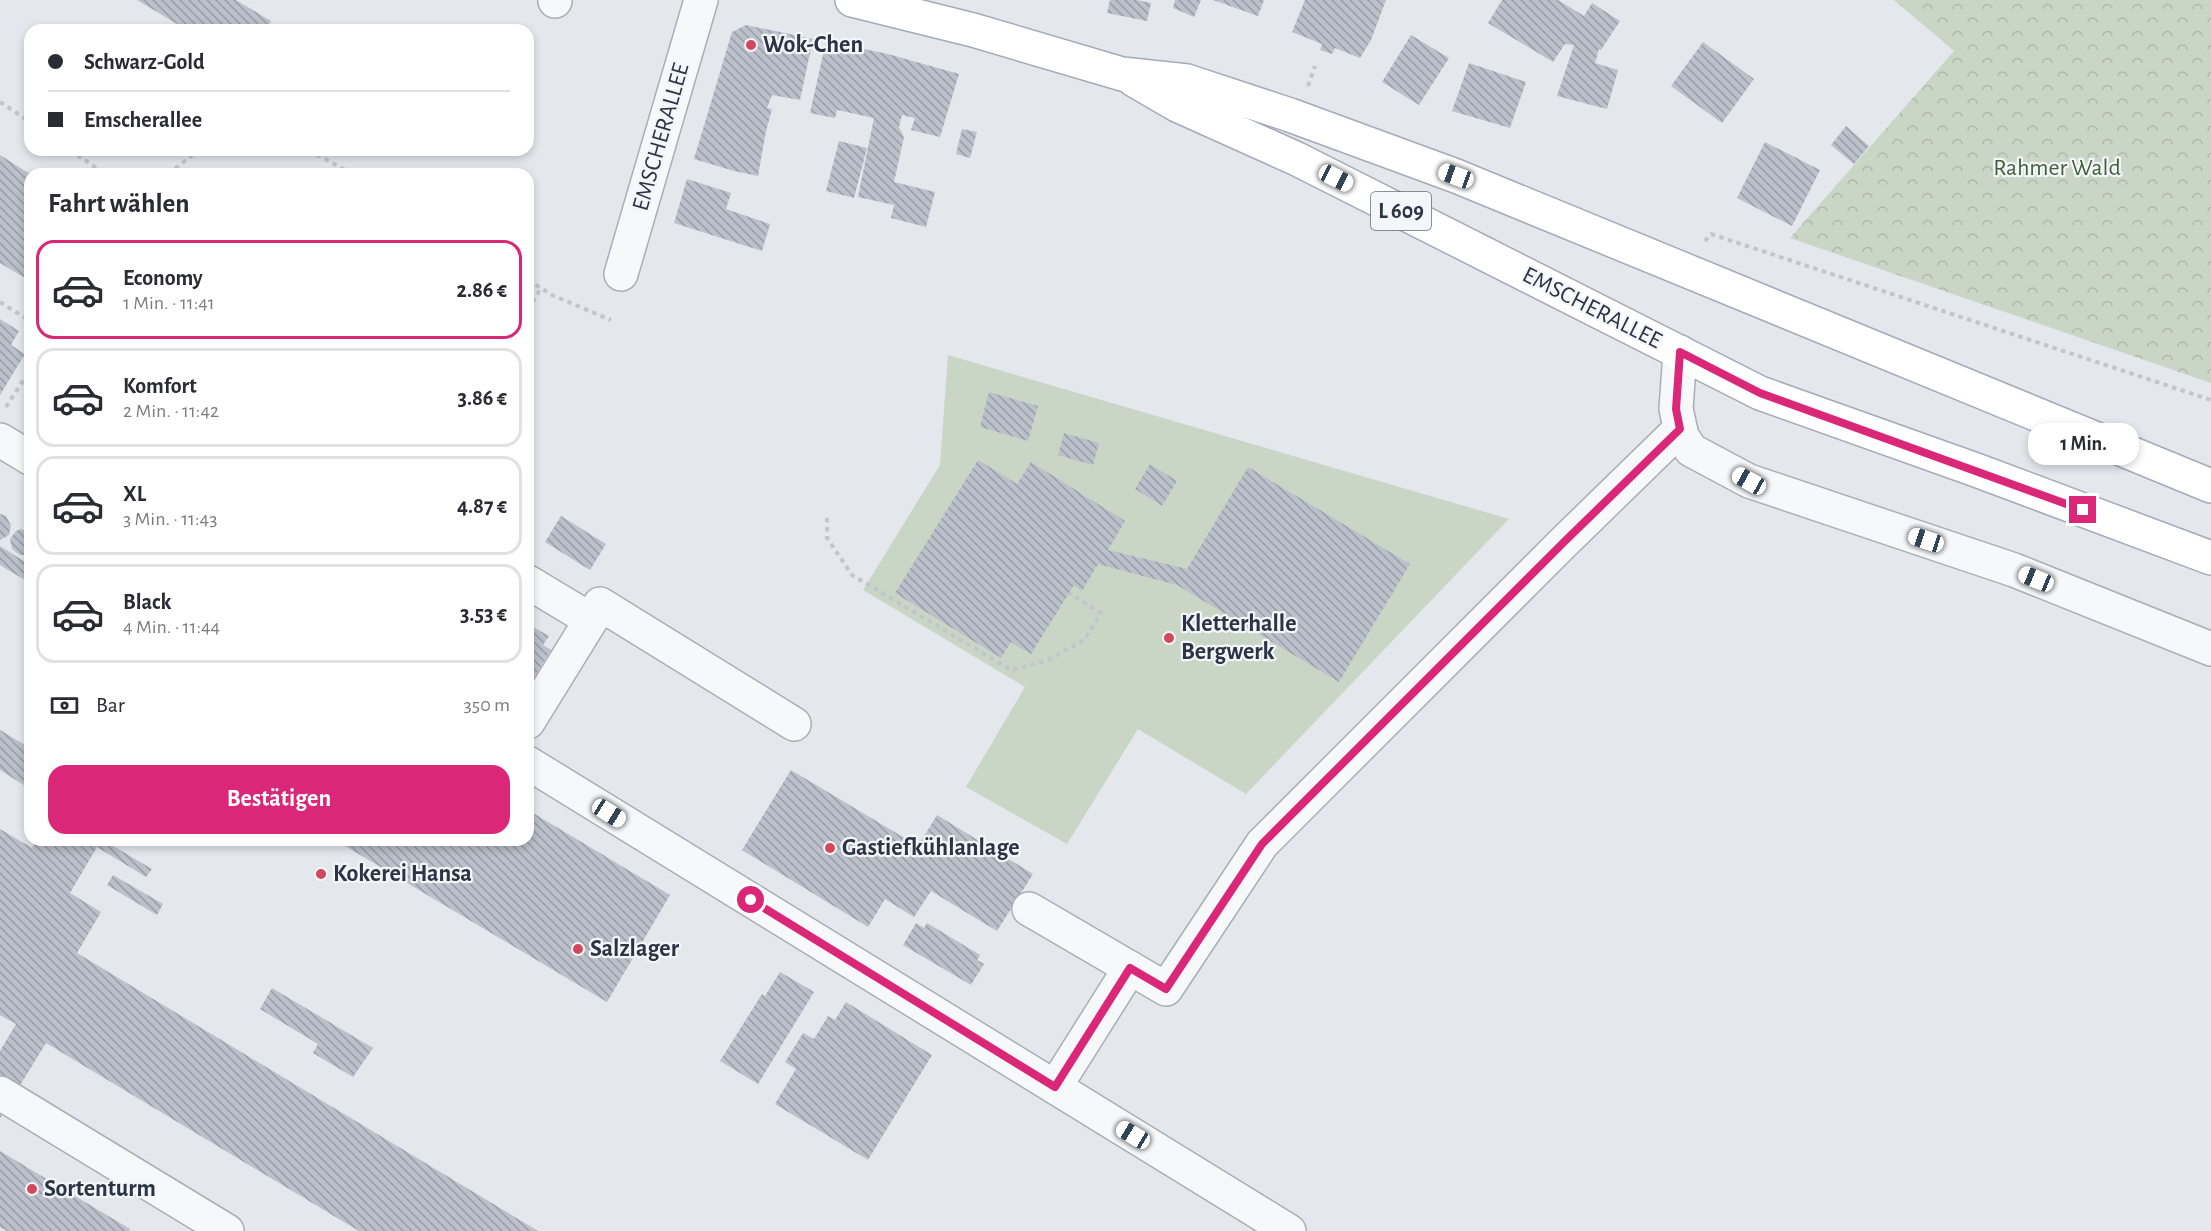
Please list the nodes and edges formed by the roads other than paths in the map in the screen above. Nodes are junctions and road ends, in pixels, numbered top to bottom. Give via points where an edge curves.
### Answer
1 (701, 0) edge
2 (852, 0) edge
3 (888, 4) edge
4 (1122, 74) junction
5 (621, 273) dead end
6 (1680, 352) junction
7 (1680, 429) junction
8 (0, 440) edge
9 (24, 454) edge
10 (2211, 486) edge
11 (2211, 558) edge
12 (534, 586) edge
13 (591, 620) junction
14 (2211, 649) edge
15 (534, 712) edge
16 (794, 724) dead end
17 (534, 767) edge
18 (1029, 909) dead end
19 (1130, 968) junction
20 (1055, 1087) junction
21 (0, 1093) edge
22 (227, 1231) edge
23 (1289, 1231) edge

1 - 5 lane, EMSCHERALLEE
2 - 3 main road, EMSCHERALLEE / L 609
3 - 4 main road, EMSCHERALLEE / L 609
4 - 6 main road, EMSCHERALLEE / L 609 via 1177,105 1297,159
4 - 10 main road, EMSCHERALLEE / L 609 via 1187,81 1456,176
6 - 7 lane via 1676,409
6 - 11 main road, EMSCHERALLEE / L 609 via 1760,393
7 - 14 lane via 1691,450 1749,481 2014,570
7 - 19 lane via 1262,844 1166,989
8 - 9 lane
12 - 13 lane
13 - 15 lane
13 - 16 lane via 600,604
17 - 20 lane
18 - 19 lane
19 - 20 lane
20 - 23 lane
21 - 22 lane

